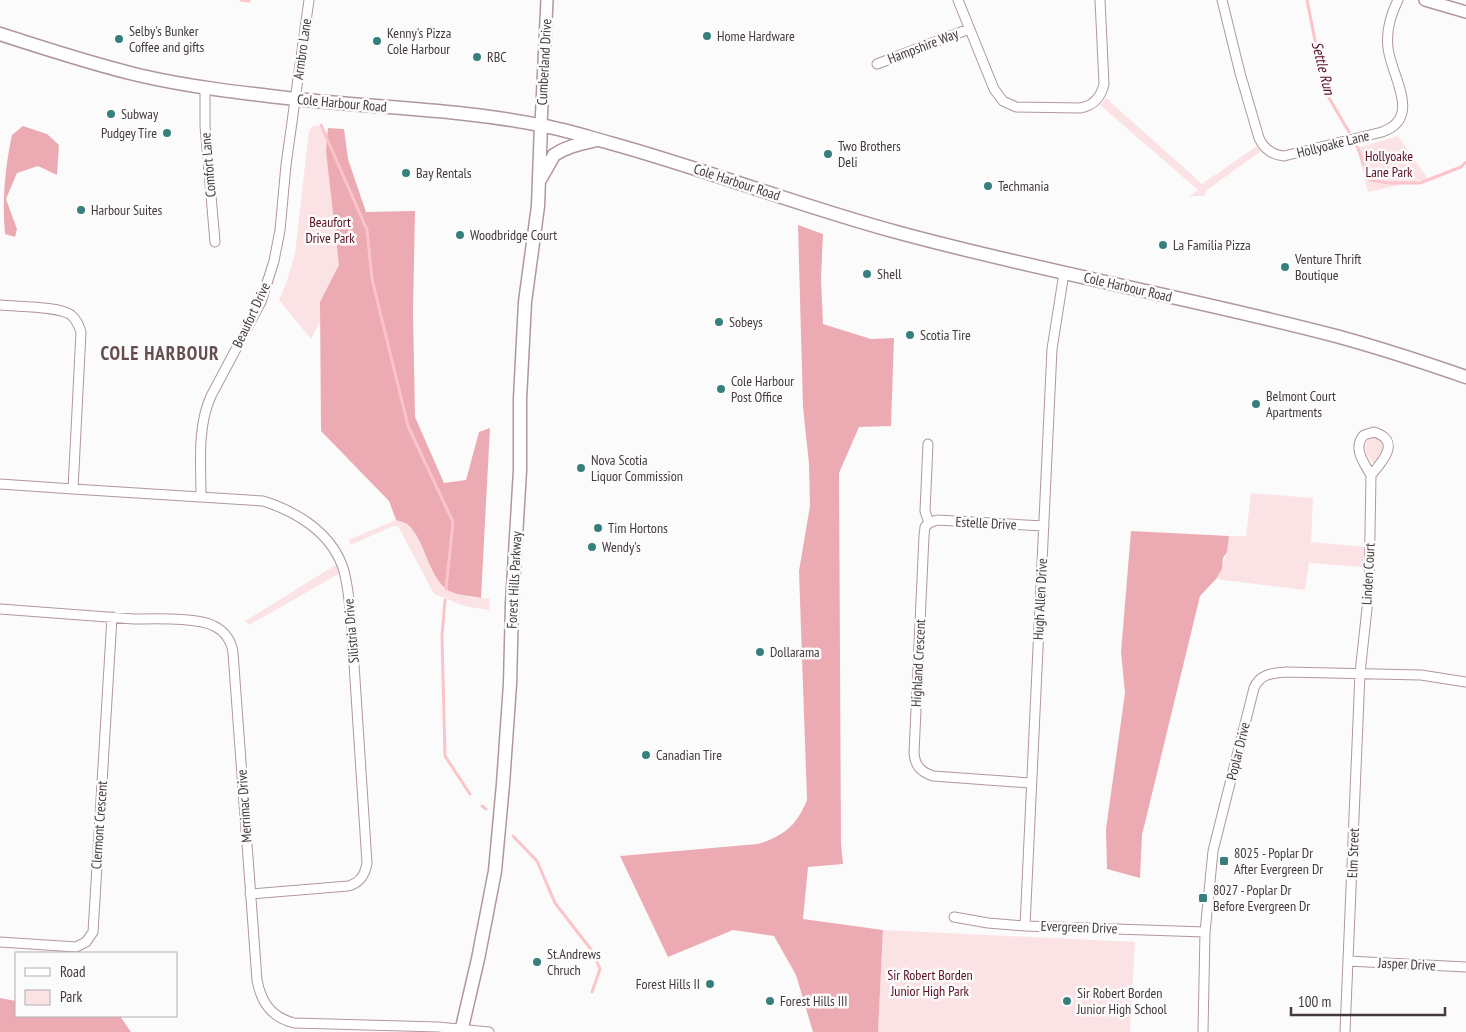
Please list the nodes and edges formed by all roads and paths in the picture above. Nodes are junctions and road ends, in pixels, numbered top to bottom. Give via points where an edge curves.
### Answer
1 (309, 0) edge
2 (547, 0) edge
3 (958, 0) edge
4 (1100, 0) edge
5 (1222, 0) edge
6 (1398, 0) edge
7 (1425, 0) edge
8 (1466, 12) edge
9 (969, 29) junction
10 (0, 34) edge
11 (878, 64) dead end
12 (205, 87) junction
13 (295, 99) junction
14 (541, 125) junction
15 (597, 140) junction
16 (539, 183) junction
17 (215, 242) dead end
18 (1064, 273) junction
19 (0, 305) edge
20 (1466, 377) edge
21 (928, 444) dead end
22 (1371, 475) junction
23 (0, 484) edge
24 (73, 489) junction
25 (200, 497) junction
26 (929, 523) junction
27 (1044, 526) junction
28 (0, 609) edge
29 (112, 617) junction
30 (1360, 673) junction
31 (1466, 682) edge
32 (1030, 783) junction
33 (250, 894) junction
34 (954, 917) dead end
35 (1025, 926) junction
36 (1205, 932) junction
37 (0, 942) edge
38 (1348, 961) junction
39 (1466, 967) edge
40 (461, 1030) edge
41 (489, 1032) edge
42 (1203, 1032) edge
43 (1345, 1032) edge

1 - 13 street, Armbro Lane
2 - 14 street, Cumberland Drive
3 - 9 street
4 - 9 street via 1104,84 1094,103 1082,108 1019,108 1003,101 994,89
5 - 6 street, Hollyoake Lane via 1259,138 1269,151 1284,156 1382,132 1396,123 1403,100 1388,49 1388,38
7 - 8 street
9 - 11 street, Hampshire Way
10 - 12 main road, Cole Harbour Road via 139,75
12 - 13 main road, Cole Harbour Road
12 - 17 street, Comfort Lane via 205,126
13 - 14 main road, Cole Harbour Road via 415,108
13 - 25 street, Beaufort Drive via 274,261 260,302 206,409 202,428
14 - 15 main road, Cole Harbour Road
14 - 16 main road, Forest Hills Parkway
15 - 16 main road via 565,147 554,155
15 - 18 main road, Cole Harbour Road via 658,156 846,218
16 - 40 main road, Forest Hills Parkway via 525,302 510,684 495,871
18 - 20 main road, Cole Harbour Road via 1334,336
18 - 27 street, Hugh Allen Drive via 1052,349
19 - 24 street via 59,310 73,316 79,325
21 - 26 street, Highland Crescent via 925,511
22 - 22 street, Linden Court via 1388,451 1385,437 1374,432 1363,436 1358,446
22 - 30 street, Linden Court via 1369,590
23 - 24 street, Silistria Drive
24 - 25 street, Silistria Drive
25 - 33 street, Silistria Drive via 263,501 297,515 322,535 336,553 348,593 366,870 360,880 348,886
26 - 27 street, Estelle Drive via 937,520
26 - 32 street, Highland Crescent via 924,536 916,762 922,771 936,777
27 - 32 street, Hugh Allen Drive
28 - 29 street, Merrimac Drive
29 - 33 street, Merrimac Drive via 206,622 218,628 230,642
29 - 37 street, Clermont Crescent via 93,932 86,942 76,947
30 - 31 street, Poplar Drive via 1421,675
30 - 36 street, Poplar Drive via 1274,673 1262,677 1255,685 1216,841
30 - 38 street, Elm Street
32 - 35 street, Hugh Allen Drive
33 - 40 street, Merrimac Drive via 258,988 265,1005 278,1016 294,1023
34 - 35 street, Evergreen Drive
35 - 36 street, Evergreen Drive
36 - 42 street, Poplar Drive
38 - 39 street, Jasper Drive
38 - 43 street, Elm Street
40 - 41 street, Merrimac Drive

